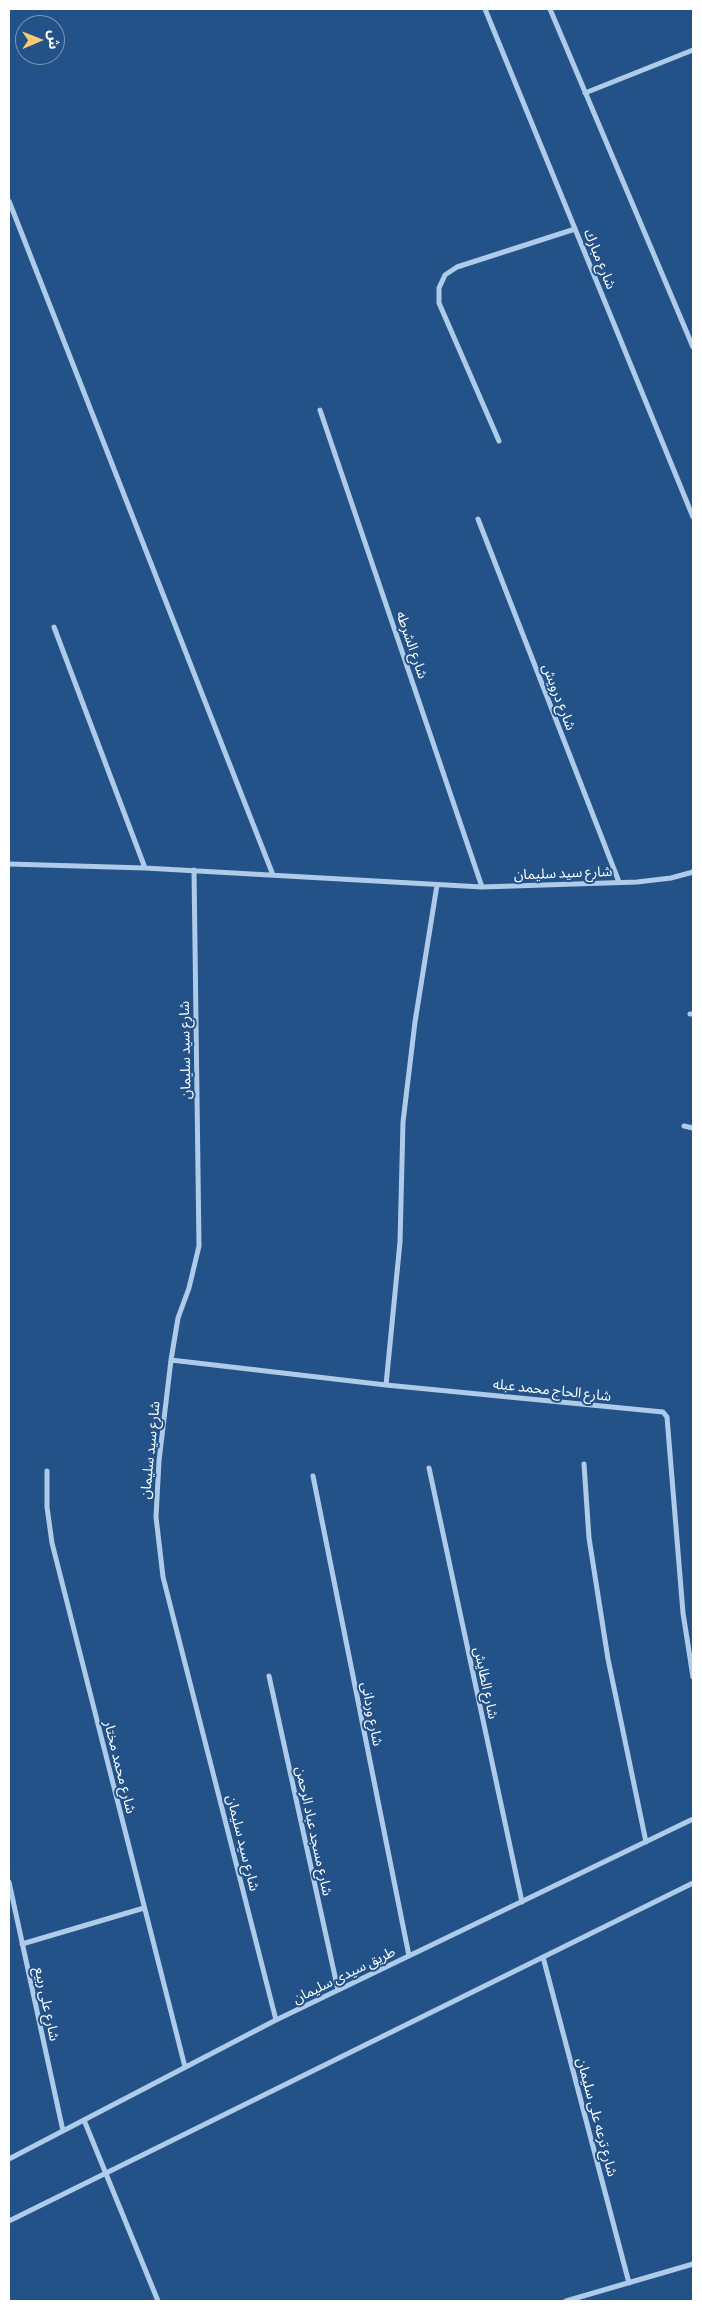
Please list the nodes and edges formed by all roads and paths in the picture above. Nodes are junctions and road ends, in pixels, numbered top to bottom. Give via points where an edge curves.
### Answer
1 (485, 9) edge
2 (550, 9) edge
3 (693, 50) edge
4 (585, 93) junction
5 (9, 201) edge
6 (576, 229) junction
7 (693, 347) edge
8 (320, 410) dead end
9 (499, 440) dead end
10 (693, 518) edge
11 (478, 520) dead end
12 (54, 627) dead end
13 (9, 864) edge
14 (145, 868) junction
15 (194, 870) junction
16 (693, 872) edge
17 (273, 875) junction
18 (619, 882) junction
19 (437, 885) junction
20 (482, 887) junction
21 (684, 1126) dead end
22 (693, 1128) edge
23 (171, 1360) junction
24 (386, 1385) junction
25 (584, 1464) dead end
26 (429, 1468) dead end
27 (46, 1471) dead end
28 (313, 1476) dead end
29 (269, 1676) dead end
30 (693, 1677) edge
31 (693, 1819) edge
32 (646, 1842) junction
33 (9, 1882) edge
34 (693, 1883) edge
35 (522, 1902) junction
36 (144, 1908) junction
37 (22, 1944) junction
38 (409, 1956) junction
39 (543, 1957) junction
40 (338, 1990) junction
41 (276, 2020) junction
42 (185, 2067) junction
43 (84, 2120) junction
44 (63, 2131) junction
45 (9, 2159) edge
46 (106, 2173) junction
47 (9, 2221) edge
48 (693, 2264) edge
49 (629, 2283) junction
50 (158, 2301) edge
51 (566, 2301) edge

1 - 6 street, شارع مبارك
2 - 4 street
3 - 4 street
4 - 7 street
5 - 17 street
6 - 9 street via 457,267 444,275 439,288 439,303
6 - 10 street, شارع مبارك
8 - 20 street, شارع الشرطه
11 - 18 street, شارع درويش
12 - 14 street
13 - 14 street, شارع سيد سليمان
14 - 15 street, شارع سيد سليمان
15 - 17 street, شارع سيد سليمان
15 - 23 street, شارع سيد سليمان via 198,1246 189,1288 178,1318
16 - 18 street, شارع سيد سليمان via 672,878
17 - 19 street, شارع سيد سليمان
18 - 20 street, شارع سيد سليمان
19 - 20 street, شارع سيد سليمان
19 - 24 street via 403,1122 400,1242
21 - 22 street
23 - 24 street, شارع الحاج محمد عبله
23 - 41 street, شارع سيد سليمان via 158,1461 156,1518 163,1577
24 - 30 street, شارع الحاج محمد عبله via 665,1413 683,1613
25 - 32 street via 589,1538 608,1659
26 - 35 street, شارع الطايش
27 - 36 street, شارع محمد مختار via 52,1543
28 - 38 street, شارع وردانى
29 - 40 street, شارع مسجد عباد الرحمن
31 - 32 street, طريق سيدى سليمان
32 - 35 street, طريق سيدى سليمان
33 - 37 street, شارع على ربيع
34 - 39 street
35 - 38 street, طريق سيدى سليمان
36 - 37 street
36 - 42 street, شارع محمد مختار
37 - 44 street, شارع على ربيع
38 - 40 street, طريق سيدى سليمان
39 - 46 street
39 - 49 street, شارع ترعه على سليمان
40 - 41 street, طريق سيدى سليمان
41 - 42 street, طريق سيدى سليمان
42 - 43 street, طريق سيدى سليمان
43 - 44 street, طريق سيدى سليمان
43 - 46 street
44 - 45 street, طريق سيدى سليمان
46 - 47 street
46 - 50 street
48 - 49 street
49 - 51 street

